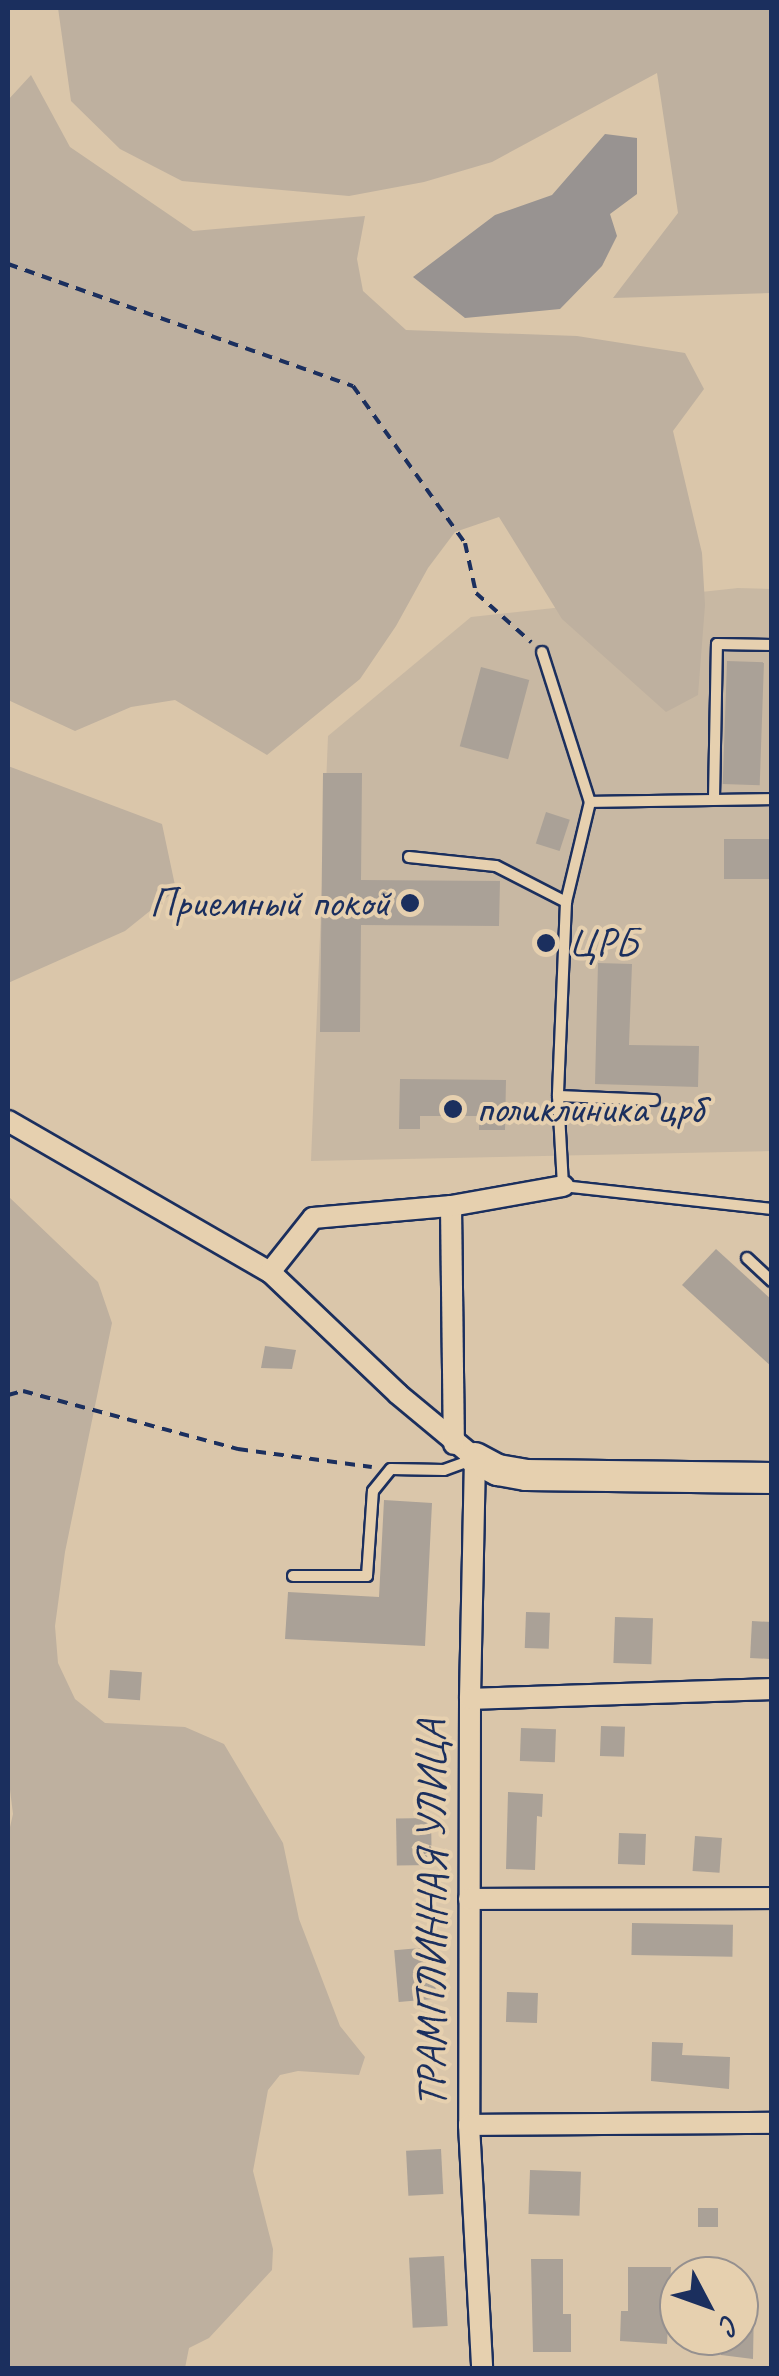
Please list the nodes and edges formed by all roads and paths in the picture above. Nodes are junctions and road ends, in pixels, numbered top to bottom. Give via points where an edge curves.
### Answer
1 (8, 264) edge
2 (772, 645) edge
3 (542, 652) joint
4 (714, 798) junction
5 (772, 799) edge
6 (590, 802) junction
7 (409, 857) dead end
8 (566, 902) junction
9 (558, 1096) junction
10 (654, 1100) dead end
11 (8, 1121) edge
12 (563, 1186) junction
13 (451, 1206) junction
14 (772, 1208) edge
15 (747, 1258) dead end
16 (270, 1272) junction
17 (772, 1280) edge
18 (8, 1394) edge
19 (465, 1451) junction
20 (392, 1469) junction
21 (772, 1478) edge
22 (292, 1576) dead end
23 (772, 1688) edge
24 (470, 1700) junction
25 (772, 1898) edge
26 (469, 1899) junction
27 (772, 2124) edge
28 (469, 2125) junction
29 (482, 2368) edge

1 - 3 path via 354,386 466,543 476,593
2 - 4 lane via 716,644
3 - 6 lane
4 - 5 lane
4 - 6 lane
6 - 8 lane
7 - 8 lane via 496,866
8 - 9 lane
9 - 10 lane
9 - 12 lane
11 - 16 street
12 - 13 street
12 - 14 lane
13 - 16 street via 313,1218
13 - 19 street, ТРАМПЛИННАЯ УЛИЦА
15 - 17 lane
16 - 19 street
18 - 20 path via 23,1391 238,1449
19 - 20 lane via 444,1470
19 - 21 street via 498,1470 526,1474
19 - 24 street, ТРАМПЛИННАЯ УЛИЦА
20 - 22 lane via 374,1491 367,1576
23 - 24 street
24 - 26 street, ТРАМПЛИННАЯ УЛИЦА
25 - 26 street
26 - 28 street, ТРАМПЛИННАЯ УЛИЦА
27 - 28 street
28 - 29 street, ТРАМПЛИННАЯ УЛИЦА

